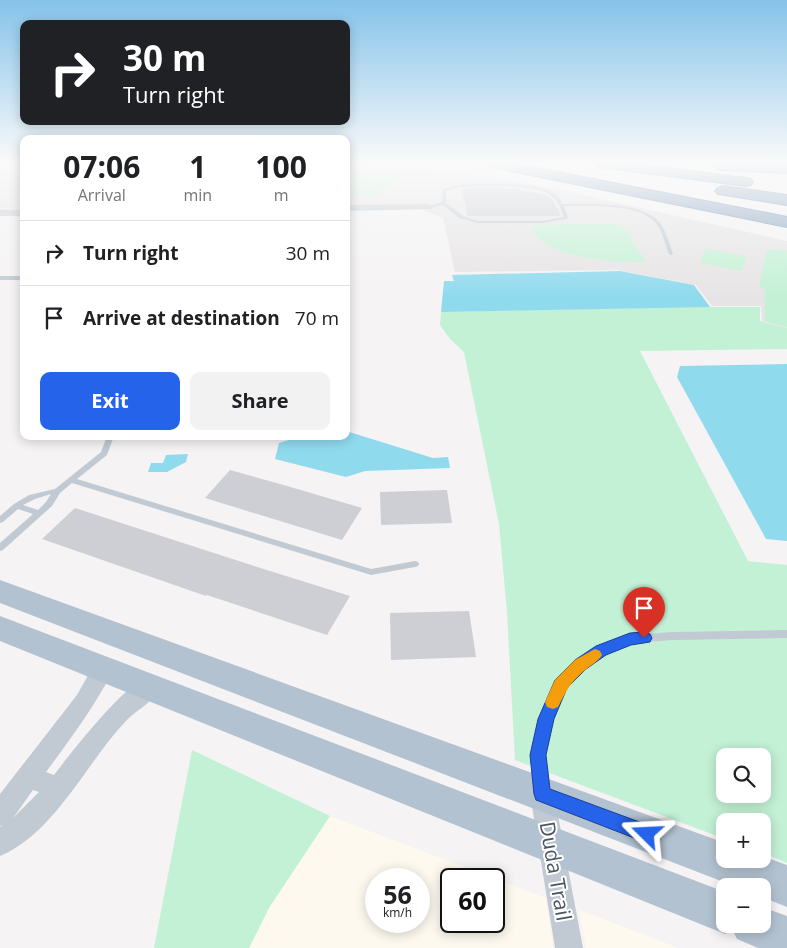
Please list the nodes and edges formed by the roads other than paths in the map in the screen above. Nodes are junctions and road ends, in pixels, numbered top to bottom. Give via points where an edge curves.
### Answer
1 (409, 207) edge
2 (449, 207) edge
3 (561, 207) edge
4 (607, 207) edge
5 (713, 207) edge
6 (350, 208) edge
7 (20, 212) edge
8 (0, 213) edge
9 (787, 222) edge
10 (671, 254) dead end
11 (0, 278) edge
12 (19, 278) dead end
13 (109, 440) edge
14 (71, 480) junction
15 (57, 492) junction
16 (17, 506) junction
17 (39, 513) junction
18 (0, 520) edge
19 (0, 548) edge
20 (415, 564) dead end
21 (0, 591) edge
22 (0, 628) edge
23 (787, 634) edge
24 (104, 669) junction
25 (150, 687) junction
26 (29, 776) junction
27 (58, 789) junction
28 (542, 794) junction
29 (0, 814) edge
30 (0, 843) edge
31 (552, 846) junction
32 (787, 886) edge
33 (716, 910) edge
34 (771, 932) edge
35 (787, 938) edge
36 (570, 948) edge

1 - 6 street
2 - 3 lane via 461,217 478,222 565,219
4 - 10 lane via 647,214 660,227
5 - 9 highway
7 - 8 street
11 - 12 lane
13 - 14 lane via 104,453
14 - 15 lane
14 - 20 lane via 371,572
15 - 16 lane via 38,493
15 - 17 lane
16 - 17 lane
16 - 18 lane
17 - 19 lane
21 - 28 main road
22 - 24 main road
23 - 28 lane via 630,639 601,651 580,665 561,684 546,719 538,755
24 - 25 main road
24 - 26 street via 85,702
25 - 27 street via 118,714
25 - 31 main road
26 - 27 street
26 - 29 street
27 - 30 street via 15,834
28 - 31 street, Duda Trail
28 - 32 main road
31 - 33 main road
31 - 36 street, Duda Trail
34 - 35 main road

